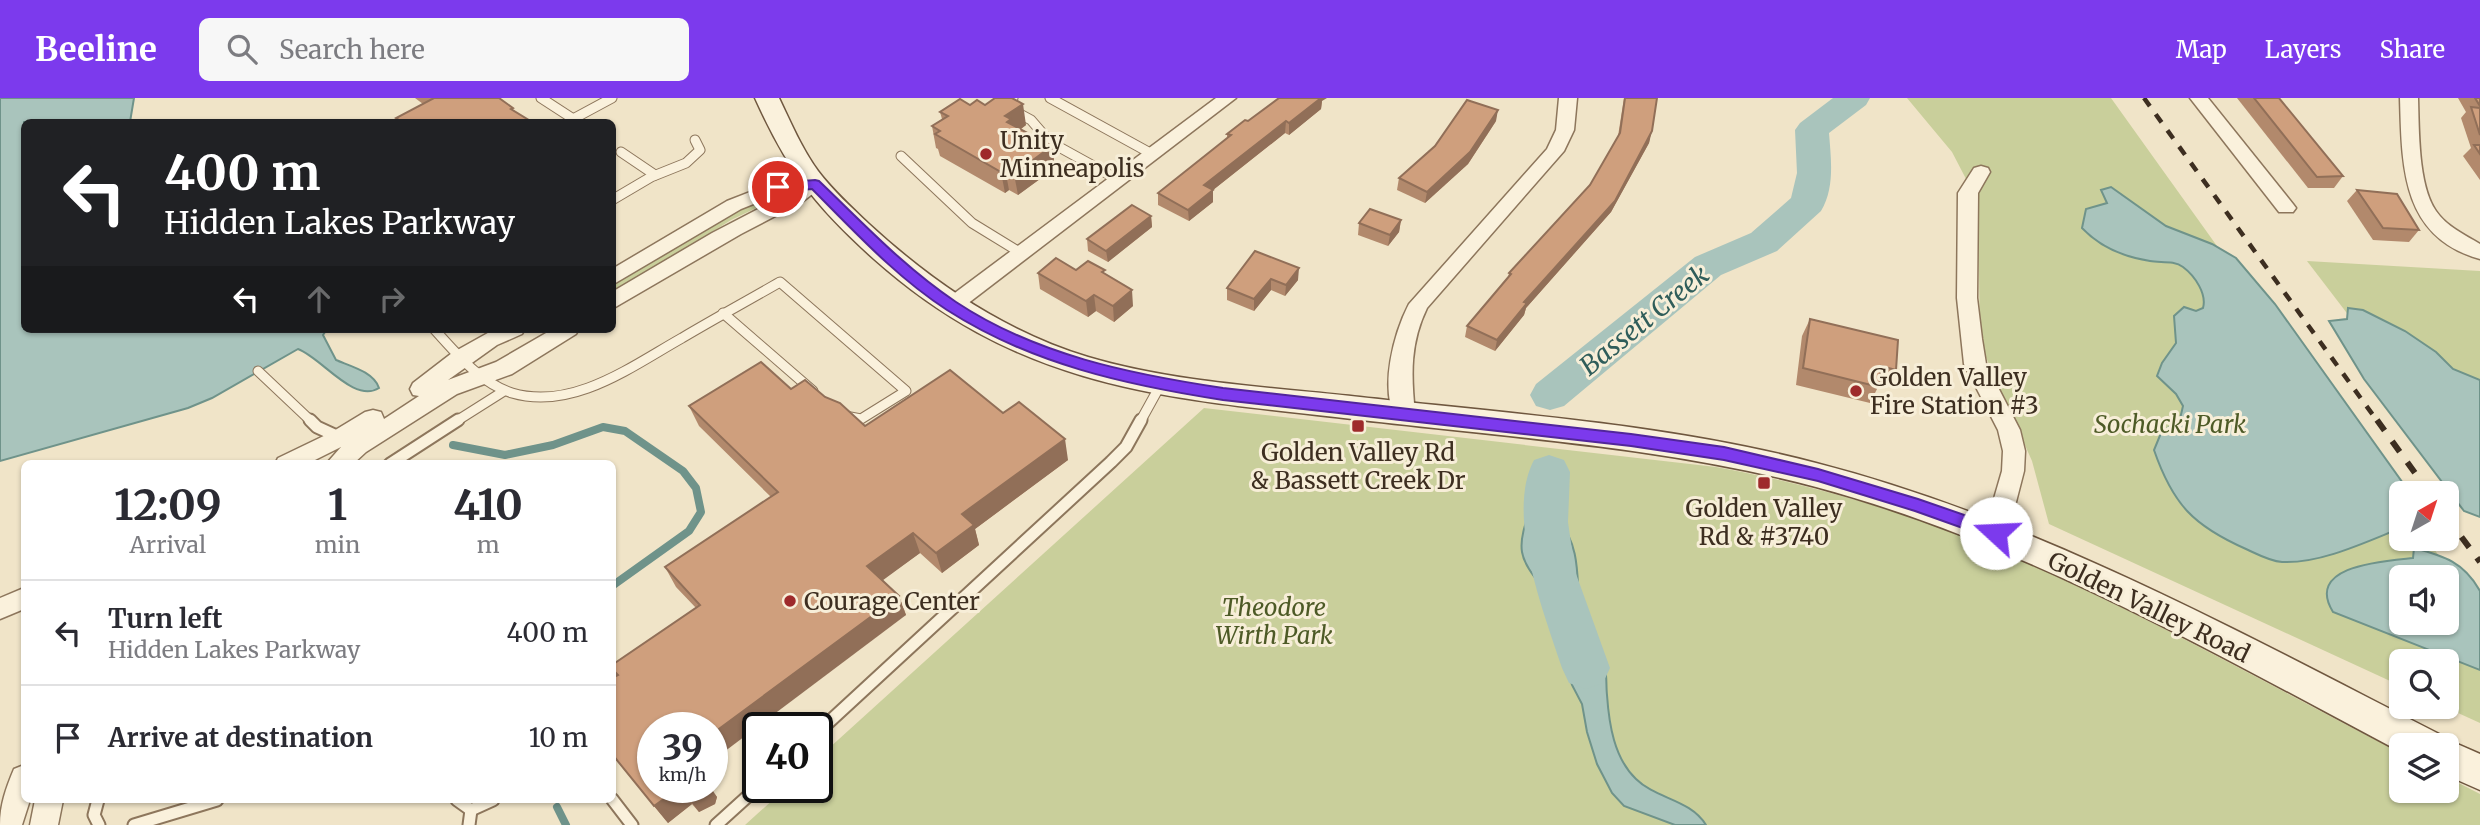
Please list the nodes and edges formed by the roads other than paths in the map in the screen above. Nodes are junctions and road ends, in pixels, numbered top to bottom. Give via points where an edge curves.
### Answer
1 (541, 98) edge
2 (612, 98) edge
3 (766, 98) edge
4 (1013, 98) edge
5 (1050, 98) edge
6 (1227, 98) edge
7 (1568, 98) edge
8 (2199, 98) edge
9 (2409, 98) edge
10 (573, 119) edge
11 (579, 119) edge
12 (695, 140) dead end
13 (617, 154) edge
14 (1152, 154) junction
15 (901, 156) dead end
16 (1981, 172) dead end
17 (655, 174) junction
18 (1117, 179) junction
19 (815, 184) junction
20 (616, 198) edge
21 (2286, 208) dead end
22 (2480, 252) edge
23 (1021, 253) junction
24 (616, 276) edge
25 (616, 299) edge
26 (951, 306) junction
27 (723, 313) junction
28 (437, 333) edge
29 (505, 333) edge
30 (563, 333) edge
31 (460, 359) junction
32 (258, 371) dead end
33 (480, 378) junction
34 (1161, 384) junction
35 (504, 391) junction
36 (827, 403) edge
37 (837, 412) edge
38 (1404, 413) junction
39 (349, 442) junction
40 (297, 460) edge
41 (339, 460) edge
42 (396, 460) edge
43 (1996, 533) junction
44 (21, 600) edge
45 (0, 611) edge
46 (21, 614) edge
47 (833, 718) edge
48 (2400, 733) edge
49 (2459, 762) edge
50 (2480, 773) edge
51 (21, 787) edge
52 (742, 801) edge
53 (49, 803) edge
54 (97, 803) edge
55 (209, 803) edge
56 (461, 803) edge
57 (486, 803) edge
58 (615, 803) edge
59 (471, 810) junction
60 (161, 821) edge
61 (8, 825) edge
62 (44, 825) edge
63 (99, 825) edge
64 (134, 825) edge
65 (469, 825) edge
66 (632, 825) edge
67 (716, 825) edge

1 - 10 lane
2 - 11 lane
3 - 19 street, Golden Valley Road
4 - 18 lane via 1003,105 1031,120 1049,142
5 - 14 lane
6 - 14 street
7 - 38 street via 1565,130 1555,151 1419,304 1405,329 1399,358
8 - 21 street
9 - 22 street via 2411,146 2425,210 2446,232
12 - 17 lane via 700,150 696,158
13 - 17 lane
14 - 18 street
15 - 23 lane via 972,223
16 - 43 street via 1968,193 1971,339 1975,364 2009,430 2014,451 2014,471
17 - 20 lane
18 - 23 street
19 - 24 street via 778,187 734,205
19 - 25 street
19 - 26 street, Golden Valley Road via 885,254
23 - 26 street
26 - 34 street, Golden Valley Road via 994,331 1070,363
27 - 35 lane via 576,393 550,398
27 - 36 lane
27 - 37 lane via 780,282 906,391 861,419
28 - 31 lane
29 - 31 street
30 - 33 street
31 - 33 lane
31 - 39 street
32 - 39 lane via 317,427
33 - 35 lane
33 - 39 street via 449,388
34 - 38 street, Golden Valley Road
34 - 47 lane via 1132,437 1111,462
35 - 42 lane
38 - 43 street, Golden Valley Road via 1724,453 1818,475
39 - 40 street
39 - 41 street
43 - 48 street, Golden Valley Road
44 - 45 street
45 - 46 street
49 - 50 street
51 - 61 street
52 - 67 lane
53 - 62 street
54 - 63 lane via 94,815
55 - 60 lane
56 - 59 lane
57 - 59 lane
58 - 66 lane
59 - 65 lane
60 - 64 lane

